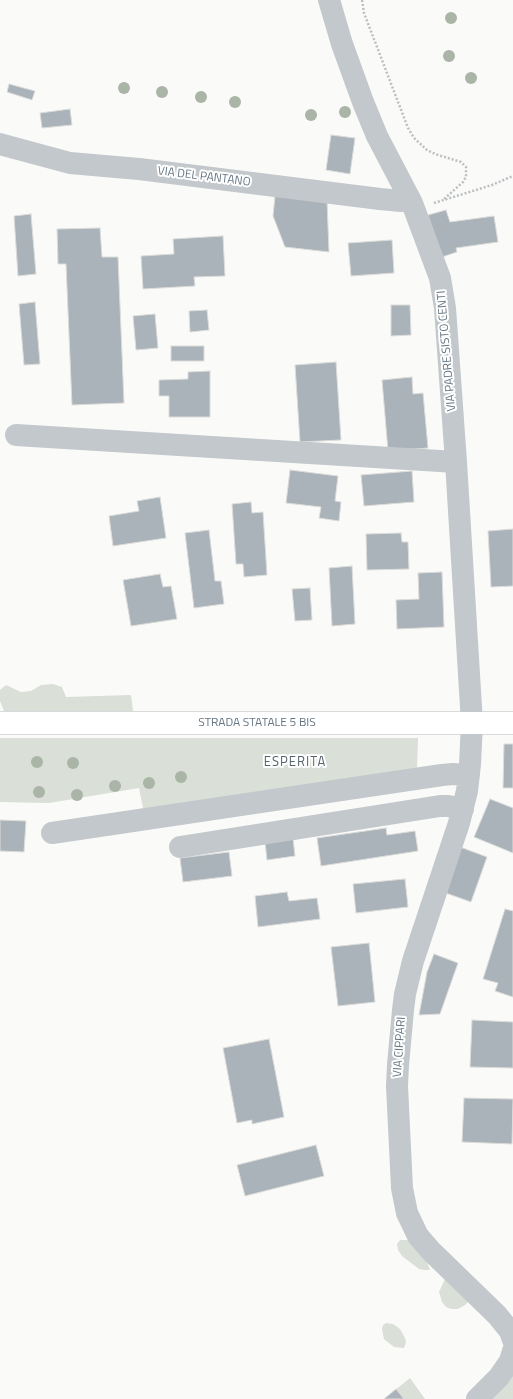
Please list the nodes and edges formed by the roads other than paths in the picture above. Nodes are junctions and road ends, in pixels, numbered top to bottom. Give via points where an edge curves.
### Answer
1 (329, 0) edge
2 (0, 144) edge
3 (413, 206) junction
4 (16, 435) dead end
5 (456, 462) junction
6 (472, 723) junction
7 (513, 723) edge
8 (0, 724) edge
9 (469, 775) junction
10 (463, 808) junction
11 (52, 833) dead end
12 (180, 847) dead end
13 (513, 1340) edge
14 (513, 1351) edge
15 (477, 1399) edge

1 - 3 street, VIA PADRE SISTO CENTI via 369,117
2 - 3 street, VIA DEL PANTANO via 70,163 401,201
3 - 5 street, VIA PADRE SISTO CENTI via 437,270 444,297
4 - 5 street
5 - 6 street, VIA PADRE SISTO CENTI
6 - 7 main road, STRADA STATALE 5 BIS
6 - 8 main road, STRADA STATALE 5 BIS
6 - 9 street, VIA CIPPARI
9 - 10 street, VIA CIPPARI
9 - 11 street via 442,775
10 - 12 street via 440,806
10 - 13 street, VIA CIPPARI via 413,961 402,1010 397,1086 402,1188 407,1213 418,1236 431,1252 497,1315 510,1331
14 - 15 street via 510,1361 499,1377

